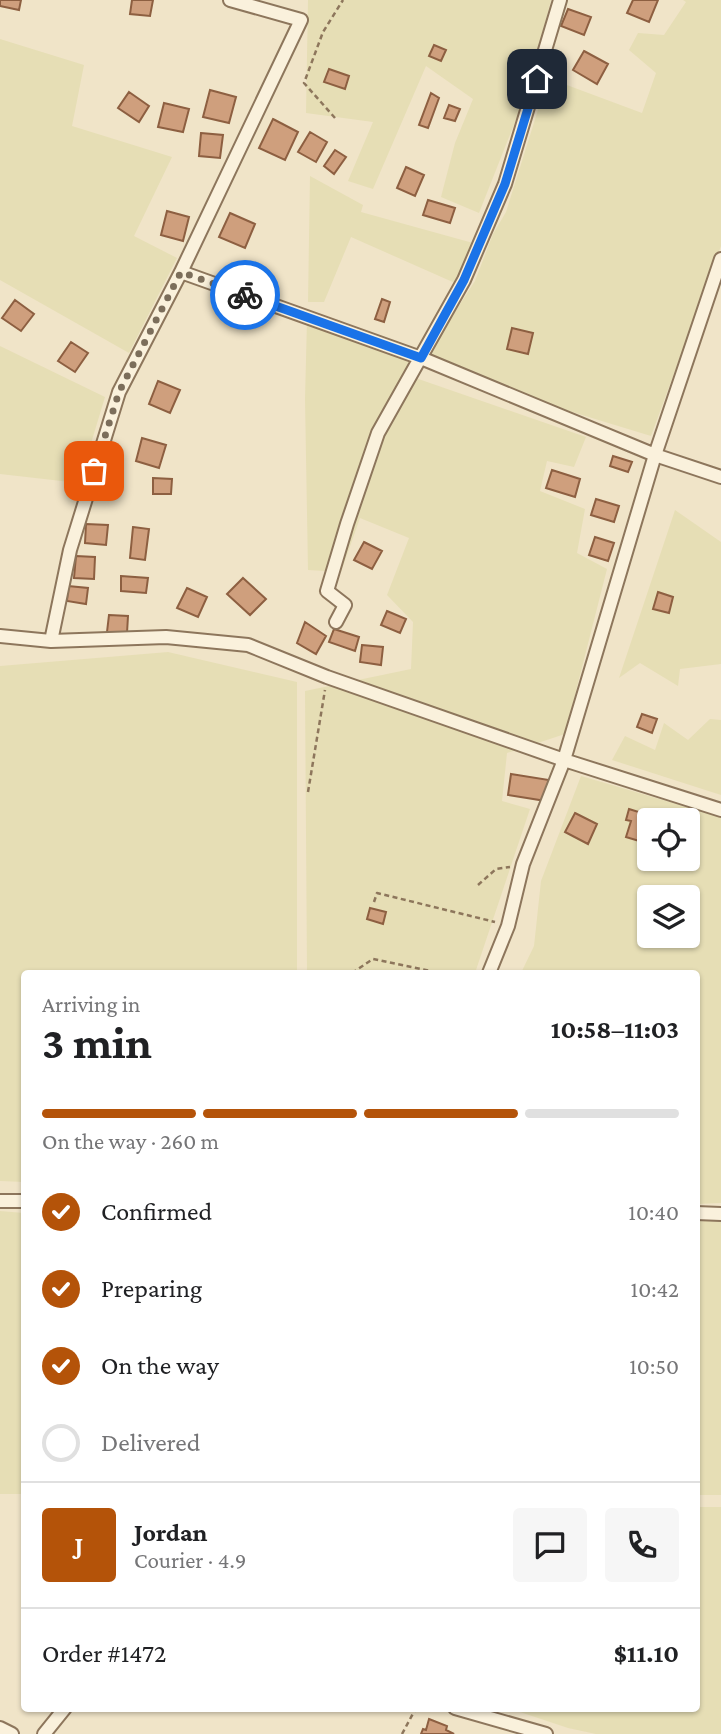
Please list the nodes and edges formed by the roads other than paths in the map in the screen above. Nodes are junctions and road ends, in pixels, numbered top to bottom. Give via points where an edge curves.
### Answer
1 (230, 0) edge
2 (561, 0) edge
3 (721, 259) edge
4 (181, 272) junction
5 (421, 358) junction
6 (656, 455) junction
7 (721, 477) edge
8 (337, 622) dead end
9 (0, 636) edge
10 (51, 641) junction
11 (564, 760) junction
12 (721, 810) edge
13 (490, 970) edge
14 (0, 1201) edge
15 (21, 1201) edge
16 (700, 1213) edge
17 (721, 1214) edge
18 (62, 1712) edge
19 (468, 1712) edge
20 (0, 1728) edge
21 (531, 1732) edge
22 (12, 1734) edge
23 (44, 1734) edge
24 (546, 1734) edge

1 - 4 street via 301,20
2 - 5 street via 505,184 464,280
3 - 6 street
4 - 5 street
4 - 10 street via 119,392 70,550
5 - 6 street
5 - 8 street via 378,433 346,524 327,591 345,605
6 - 7 street
6 - 11 street
9 - 10 street
10 - 11 street via 166,637 248,645
11 - 12 street
11 - 13 street via 523,864 508,926
14 - 15 street
16 - 17 street
18 - 23 street
19 - 21 street
20 - 22 street
21 - 24 street

